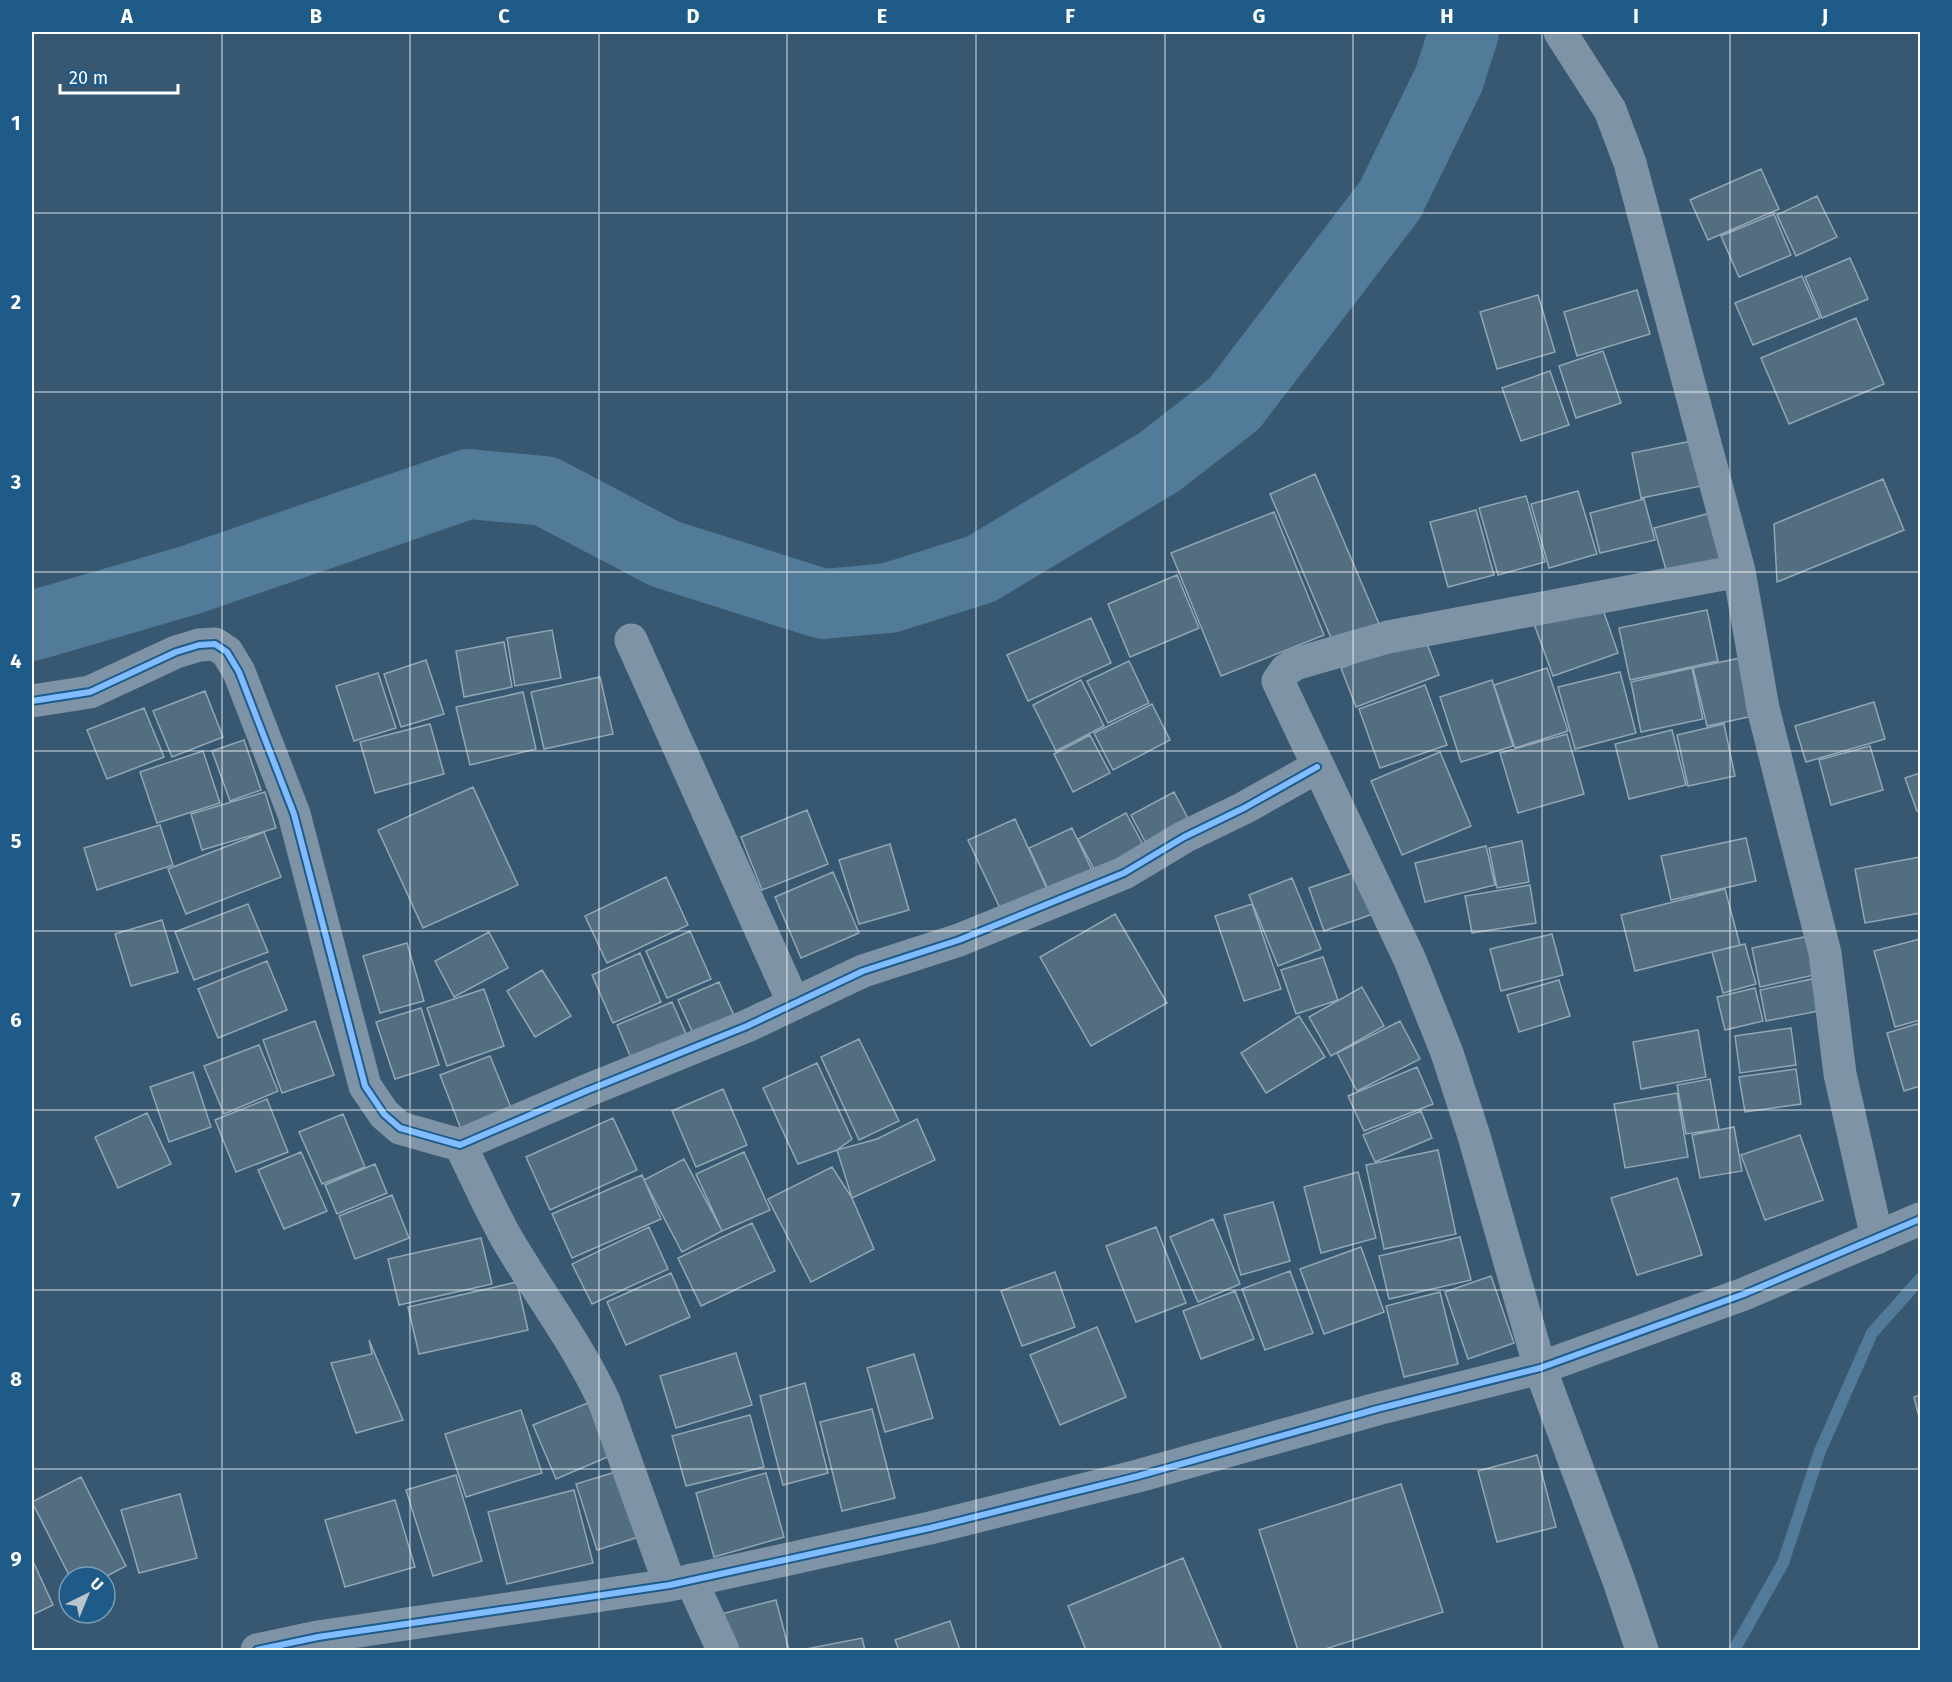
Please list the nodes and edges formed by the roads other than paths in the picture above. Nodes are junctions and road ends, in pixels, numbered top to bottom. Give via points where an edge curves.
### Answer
1 (1560, 32) edge
2 (1739, 571) junction
3 (631, 640) dead end
4 (32, 701) edge
5 (1317, 767) junction
6 (794, 1004) junction
7 (460, 1145) junction
8 (1920, 1219) edge
9 (1877, 1238) junction
10 (1540, 1368) junction
11 (681, 1582) junction
12 (257, 1650) edge
13 (723, 1650) edge
14 (1642, 1650) edge

1 - 2 street via 1610,110 1630,163
2 - 5 street via 1388,637 1295,664 1278,681
2 - 9 street via 1763,708 1825,953 1840,1074
3 - 6 street
4 - 7 street via 90,692 188,648 215,644 227,652 239,672 294,814 365,1086 384,1114 400,1128
5 - 6 street via 1124,873 959,940 863,970
5 - 10 street via 1410,960 1447,1053
6 - 7 street
7 - 11 street via 507,1239 592,1374
8 - 9 street
9 - 10 street via 1744,1294
10 - 11 street via 930,1528
10 - 14 street
11 - 12 street via 318,1637
11 - 13 street

